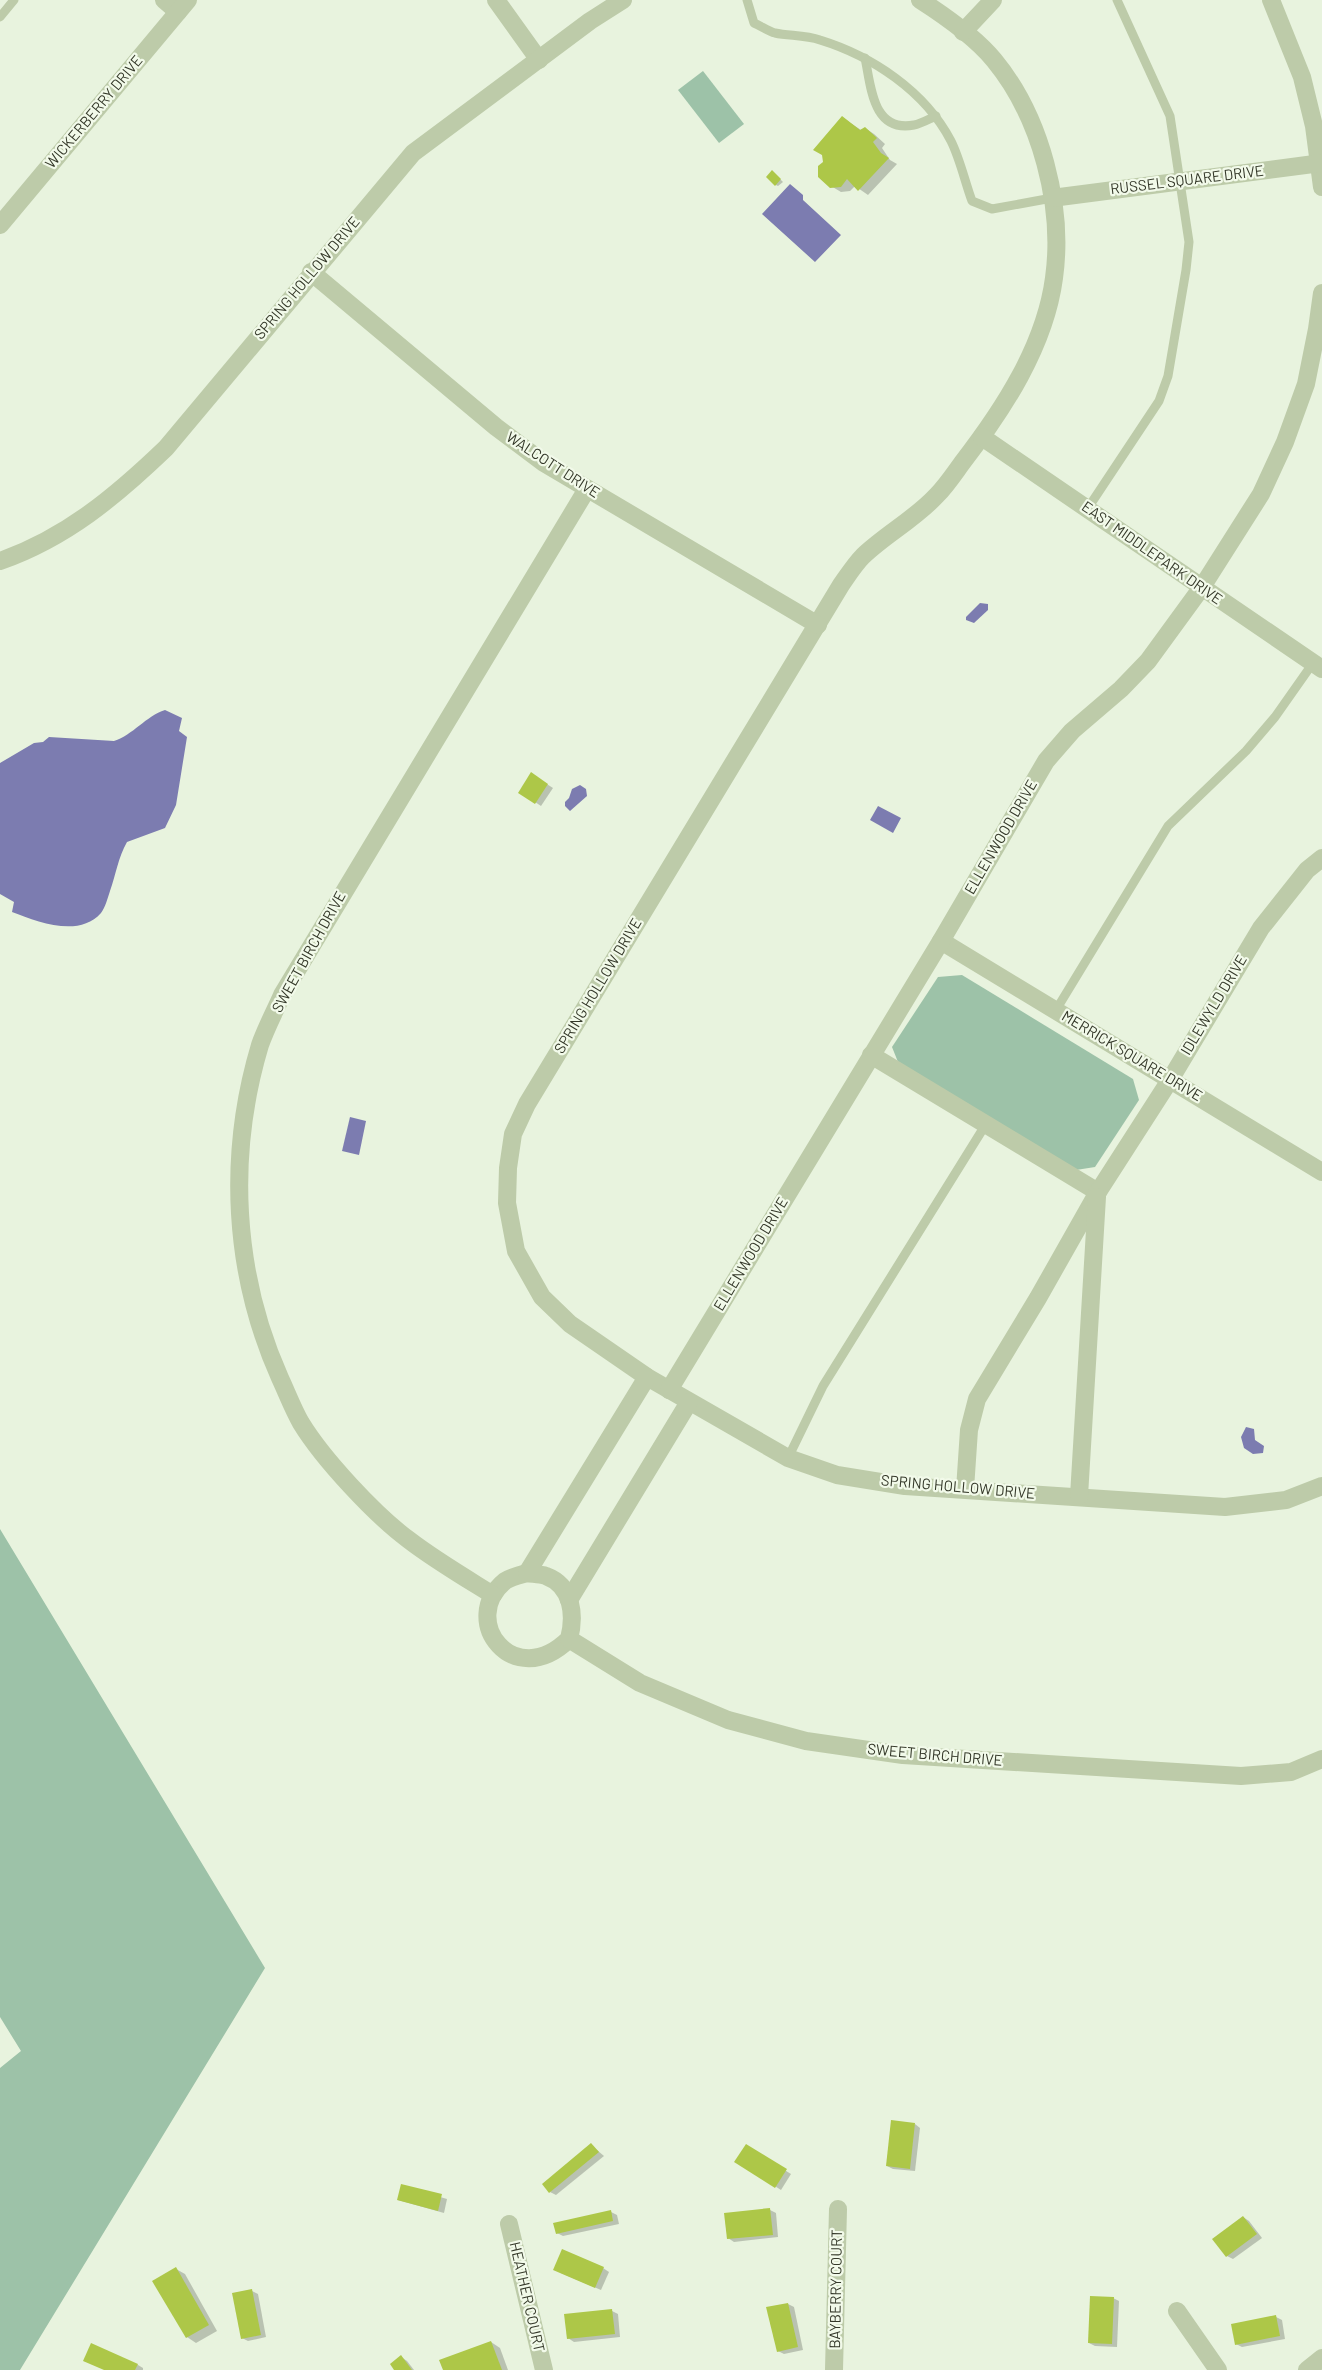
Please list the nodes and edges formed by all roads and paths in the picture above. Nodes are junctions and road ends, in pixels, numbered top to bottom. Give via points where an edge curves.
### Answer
1 (14, 0) edge
2 (496, 0) edge
3 (623, 0) edge
4 (747, 0) edge
5 (920, 0) edge
6 (993, 0) edge
7 (1117, 0) edge
8 (1271, 0) edge
9 (176, 4) edge
10 (0, 17) edge
11 (963, 32) junction
12 (865, 58) junction
13 (539, 60) junction
14 (936, 116) junction
15 (1321, 163) edge
16 (1180, 181) junction
17 (1322, 187) edge
18 (1052, 198) junction
19 (0, 225) edge
20 (311, 272) junction
21 (1322, 293) edge
22 (982, 437) junction
23 (587, 489) junction
24 (1088, 508) junction
25 (0, 561) edge
26 (1202, 587) junction
27 (818, 625) junction
28 (1317, 666) edge
29 (1322, 858) edge
30 (941, 941) junction
31 (1056, 1010) junction
32 (871, 1055) junction
33 (1170, 1080) junction
34 (986, 1124) junction
35 (1322, 1172) edge
36 (1098, 1192) junction
37 (647, 1377) junction
38 (669, 1390) junction
39 (689, 1402) junction
40 (788, 1458) junction
41 (1322, 1486) edge
42 (965, 1489) junction
43 (1079, 1496) junction
44 (527, 1573) junction
45 (492, 1595) junction
46 (569, 1600) junction
47 (569, 1639) junction
48 (1322, 1760) edge
49 (838, 2209) dead end
50 (509, 2224) dead end
51 (1177, 2311) dead end
52 (1322, 2358) edge
53 (544, 2370) edge
54 (834, 2370) edge
55 (1218, 2370) edge
56 (1307, 2370) edge

1 - 10 lane
2 - 13 street
3 - 13 street, SPRING HOLLOW DRIVE
4 - 12 lane via 754,23 773,32 817,39
5 - 11 street, SPRING HOLLOW DRIVE
6 - 11 street
7 - 16 lane via 1170,116
8 - 15 street via 1302,76
9 - 19 street, WICKERBERRY DRIVE
11 - 18 street, SPRING HOLLOW DRIVE via 993,60 1017,94 1038,137
12 - 14 lane
12 - 14 lane via 870,91 878,111 887,119 895,124 914,125
13 - 20 street, SPRING HOLLOW DRIVE via 412,153
14 - 18 lane via 952,143 972,201 992,208
15 - 16 street, RUSSEL SQUARE DRIVE
15 - 17 street
16 - 18 street, RUSSEL SQUARE DRIVE
16 - 24 lane via 1189,243 1168,376 1154,409
18 - 22 street, SPRING HOLLOW DRIVE via 1057,241 1054,279 1039,337
20 - 23 street, WALCOTT DRIVE via 495,427 543,463
20 - 25 street, SPRING HOLLOW DRIVE via 166,448 119,492 44,543
21 - 26 street, ELLENWOOD DRIVE via 1306,384 1285,442 1262,494
22 - 24 street, EAST MIDDLEPARK DRIVE
22 - 27 street, SPRING HOLLOW DRIVE via 937,495 862,557
23 - 27 street, WALCOTT DRIVE
23 - 45 street, SWEET BIRCH DRIVE via 282,995 261,1043 242,1129 238,1182 242,1245 256,1316 301,1423 333,1464 408,1539
24 - 26 street, EAST MIDDLEPARK DRIVE
26 - 28 street, EAST MIDDLEPARK DRIVE
26 - 30 street, ELLENWOOD DRIVE via 1148,662 1072,731 1046,762
27 - 37 street, SPRING HOLLOW DRIVE via 527,1104 513,1134 507,1203 516,1251 542,1297 570,1324
28 - 31 lane via 1246,751 1167,826
29 - 33 street, IDLEWYLD DRIVE via 1307,870 1261,928
30 - 31 street, MERRICK SQUARE DRIVE
30 - 32 street, ELLENWOOD DRIVE
31 - 33 street, MERRICK SQUARE DRIVE
32 - 34 street
32 - 38 street, ELLENWOOD DRIVE
33 - 35 street, MERRICK SQUARE DRIVE
33 - 36 street, IDLEWYLD DRIVE
34 - 36 street
34 - 40 lane via 822,1386
36 - 42 street, IDLEWYLD DRIVE via 977,1399 969,1430
36 - 43 street, IDLEWYLD DRIVE
37 - 38 street, SPRING HOLLOW DRIVE
37 - 44 street
38 - 39 street, SPRING HOLLOW DRIVE
39 - 40 street, SPRING HOLLOW DRIVE
39 - 46 street
40 - 42 street, SPRING HOLLOW DRIVE via 837,1475 905,1486
41 - 43 street, SPRING HOLLOW DRIVE via 1286,1500 1225,1507
42 - 43 street, SPRING HOLLOW DRIVE
44 - 45 street via 507,1580
44 - 46 street via 547,1576 564,1589
45 - 47 street via 487,1614 491,1635 504,1651 523,1659 544,1657
46 - 47 street via 573,1607
47 - 48 street, SWEET BIRCH DRIVE via 651,1688 728,1720 806,1741 903,1755 1241,1776 1291,1772
49 - 54 street, BAYBERRY COURT
50 - 53 street, HEATHER COURT
51 - 55 street
52 - 56 street

